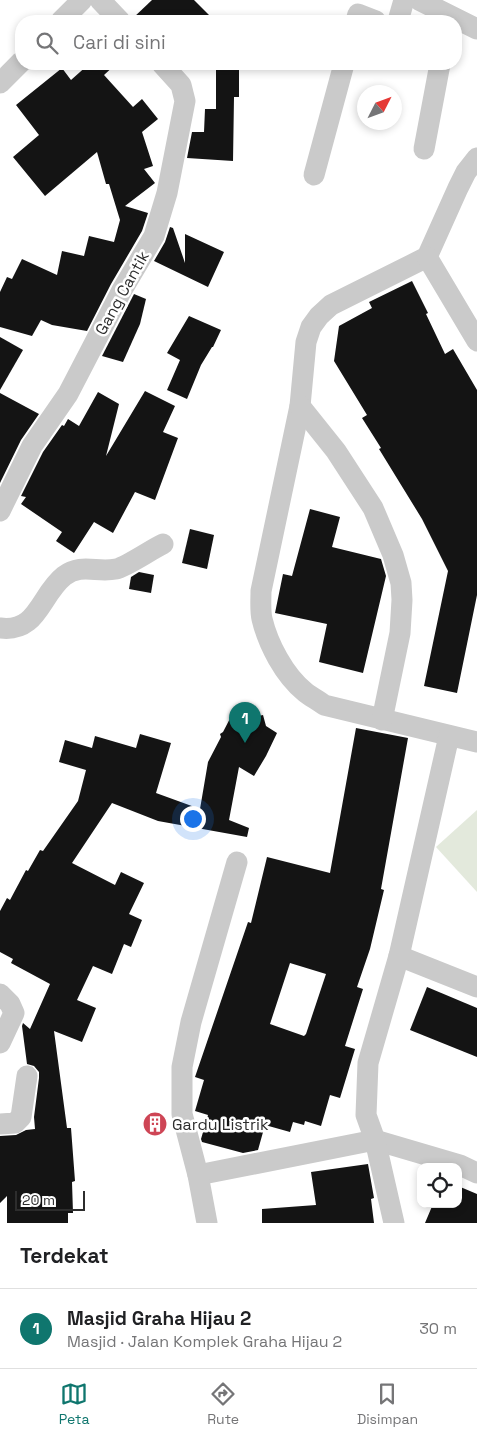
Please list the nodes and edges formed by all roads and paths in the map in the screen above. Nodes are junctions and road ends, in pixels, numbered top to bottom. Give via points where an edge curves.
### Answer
1 (82, 0) edge
2 (100, 0) edge
3 (404, 0) edge
4 (419, 0) edge
5 (67, 15) edge
6 (114, 15) edge
7 (400, 15) edge
8 (449, 15) edge
9 (462, 22) edge
10 (477, 29) edge
11 (15, 68) edge
12 (168, 70) edge
13 (342, 70) edge
14 (439, 70) edge
15 (0, 84) edge
16 (424, 148) dead end
17 (477, 158) edge
18 (314, 175) dead end
19 (427, 257) junction
20 (477, 341) edge
21 (300, 406) junction
22 (0, 511) edge
23 (163, 544) dead end
24 (0, 628) edge
25 (382, 720) junction
26 (449, 736) junction
27 (477, 742) edge
28 (238, 862) dead end
29 (399, 956) junction
30 (477, 987) edge
31 (0, 994) edge
32 (0, 1043) edge
33 (27, 1076) dead end
34 (0, 1124) edge
35 (375, 1140) junction
36 (477, 1173) edge
37 (198, 1175) junction
38 (206, 1223) edge
39 (394, 1223) edge

1 - 5 street
2 - 6 street
3 - 7 street
4 - 8 street
9 - 10 street
11 - 15 street
12 - 22 street, Gang Cantik via 181,84 186,101 168,193 154,236 68,394 32,446
13 - 18 street
14 - 16 street
17 - 19 street via 462,180
19 - 20 street
19 - 21 street via 331,306 319,316 306,342
21 - 25 street via 336,451 372,508 401,583 400,633
21 - 25 street via 261,591 262,618 279,659 304,691 324,705
23 - 24 street via 116,569 77,569 64,577 29,621 17,629
25 - 26 street
26 - 27 street
26 - 29 street
28 - 37 street via 191,1022 182,1067 182,1114
29 - 30 street
29 - 35 street via 368,1063 366,1115
31 - 32 street via 14,1013
33 - 34 street via 21,1117 15,1123
35 - 36 street
35 - 37 street
35 - 39 street
37 - 38 street

